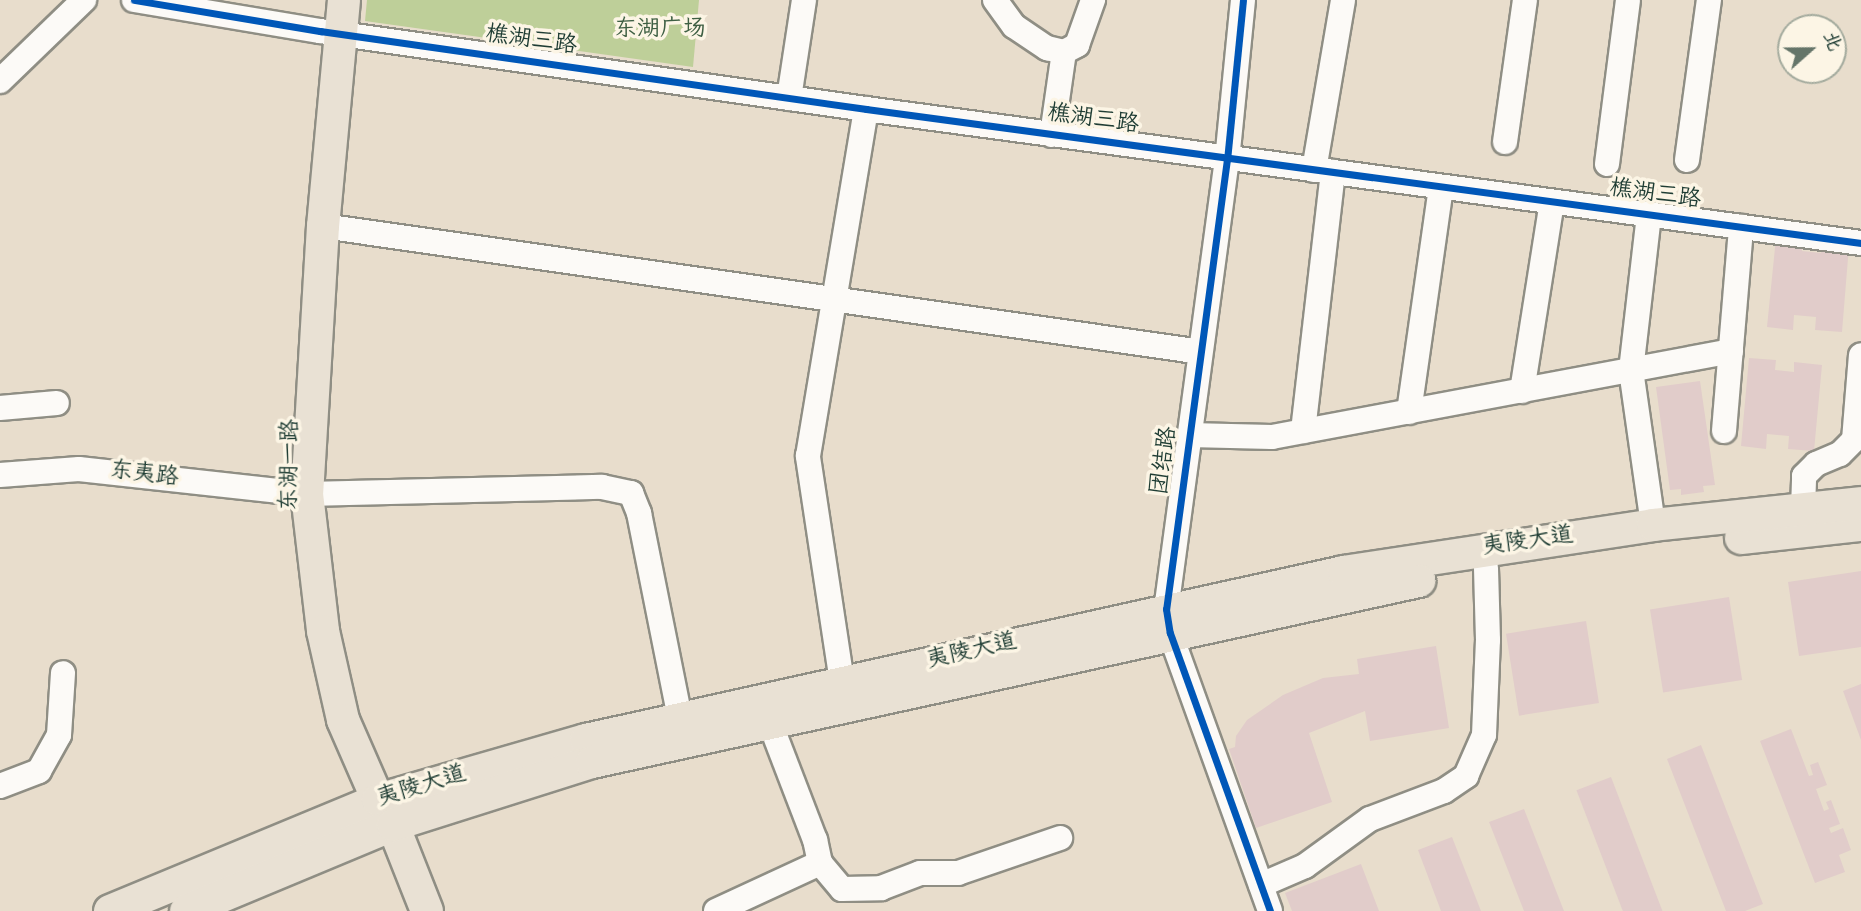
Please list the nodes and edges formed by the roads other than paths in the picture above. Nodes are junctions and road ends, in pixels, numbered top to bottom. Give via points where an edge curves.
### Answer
1 (84, 0) edge
2 (134, 0) edge
3 (324, 0) edge
4 (344, 0) edge
5 (804, 0) edge
6 (995, 0) edge
7 (1093, 0) edge
8 (1230, 0) edge
9 (1243, 0) edge
10 (1343, 0) edge
11 (1525, 0) edge
12 (1628, 0) edge
13 (1709, 0) edge
14 (167, 3) edge
15 (239, 9) edge
16 (330, 33) junction
17 (1064, 52) junction
18 (0, 81) edge
19 (789, 98) junction
20 (866, 109) junction
21 (1052, 135) junction
22 (1505, 142) dead end
23 (1221, 158) junction
24 (1687, 160) dead end
25 (1606, 163) dead end
26 (1324, 171) junction
27 (1441, 187) junction
28 (1552, 202) junction
29 (1649, 215) junction
30 (323, 226) junction
31 (1741, 227) junction
32 (1861, 243) edge
33 (835, 300) junction
34 (1188, 350) junction
35 (1731, 351) junction
36 (1861, 355) edge
37 (1631, 370) junction
38 (1522, 391) junction
39 (57, 402) dead end
40 (0, 408) edge
41 (1409, 412) junction
42 (1303, 431) junction
43 (1724, 431) dead end
44 (1189, 435) junction
45 (0, 475) edge
46 (297, 493) junction
47 (1861, 503) edge
48 (1802, 509) junction
49 (1653, 525) junction
50 (1861, 525) edge
51 (1486, 568) junction
52 (1162, 623) junction
53 (63, 673) dead end
54 (842, 682) junction
55 (680, 719) junction
56 (770, 723) junction
57 (0, 786) edge
58 (377, 816) junction
59 (1060, 838) dead end
60 (820, 863) junction
61 (1261, 885) junction
62 (110, 911) edge
63 (186, 911) edge
64 (408, 911) edge
65 (427, 911) edge
66 (716, 911) edge
67 (1256, 911) edge
68 (1270, 911) edge

1 - 18 street
2 - 14 street, 樵湖三路
3 - 16 main road, 东湖一路
4 - 16 main road
5 - 19 street
6 - 17 street via 1014,26 1047,48
7 - 17 street via 1077,46
8 - 23 street, 团结路
9 - 23 street, 团结路
10 - 26 street
11 - 22 street
12 - 25 street
13 - 24 street
14 - 15 street, 樵湖三路
15 - 16 street, 樵湖三路
16 - 19 street, 樵湖三路
16 - 30 main road
16 - 46 main road, 东湖一路
17 - 21 street
19 - 20 street, 樵湖三路
20 - 21 street, 樵湖三路
20 - 33 street
21 - 23 street, 樵湖三路
23 - 26 street, 樵湖三路
23 - 34 street, 团结路
23 - 44 street, 团结路
26 - 27 street, 樵湖三路
26 - 42 street
27 - 28 street, 樵湖三路
27 - 41 street
28 - 29 street, 樵湖三路
28 - 38 street
29 - 31 street, 樵湖三路
29 - 37 street
30 - 33 street
30 - 46 main road
31 - 32 street, 樵湖三路
31 - 35 street
33 - 34 street
33 - 54 street via 808,456
34 - 52 street, 团结路
35 - 37 street
35 - 43 street
36 - 48 street via 1854,440 1804,476
37 - 38 street
37 - 49 street
38 - 41 street
39 - 40 street
41 - 42 street
42 - 44 street via 1240,439
44 - 52 street, 团结路
45 - 46 street, 东夷路 via 79,469
46 - 55 street, 东夷路 via 602,487 631,493 639,513
46 - 58 main road via 343,720
47 - 48 main road, 夷陵大道
48 - 49 main road, 夷陵大道
49 - 52 main road, 夷陵大道 via 1344,572
50 - 51 main road, 夷陵大道
51 - 52 main road, 夷陵大道
51 - 61 street via 1484,735 1466,776 1444,791 1370,819 1305,866
52 - 54 main road, 夷陵大道
52 - 56 main road, 夷陵大道
52 - 61 street, 团结路
52 - 67 street, 团结路
53 - 57 street via 59,736 39,771
54 - 55 main road, 夷陵大道
55 - 58 main road, 夷陵大道 via 586,740
56 - 58 main road, 夷陵大道
56 - 60 street
58 - 62 main road, 夷陵大道
58 - 63 main road, 夷陵大道
58 - 64 main road
58 - 65 main road
59 - 60 street via 958,873 920,873 881,888 842,889
60 - 66 street
61 - 68 street, 团结路

